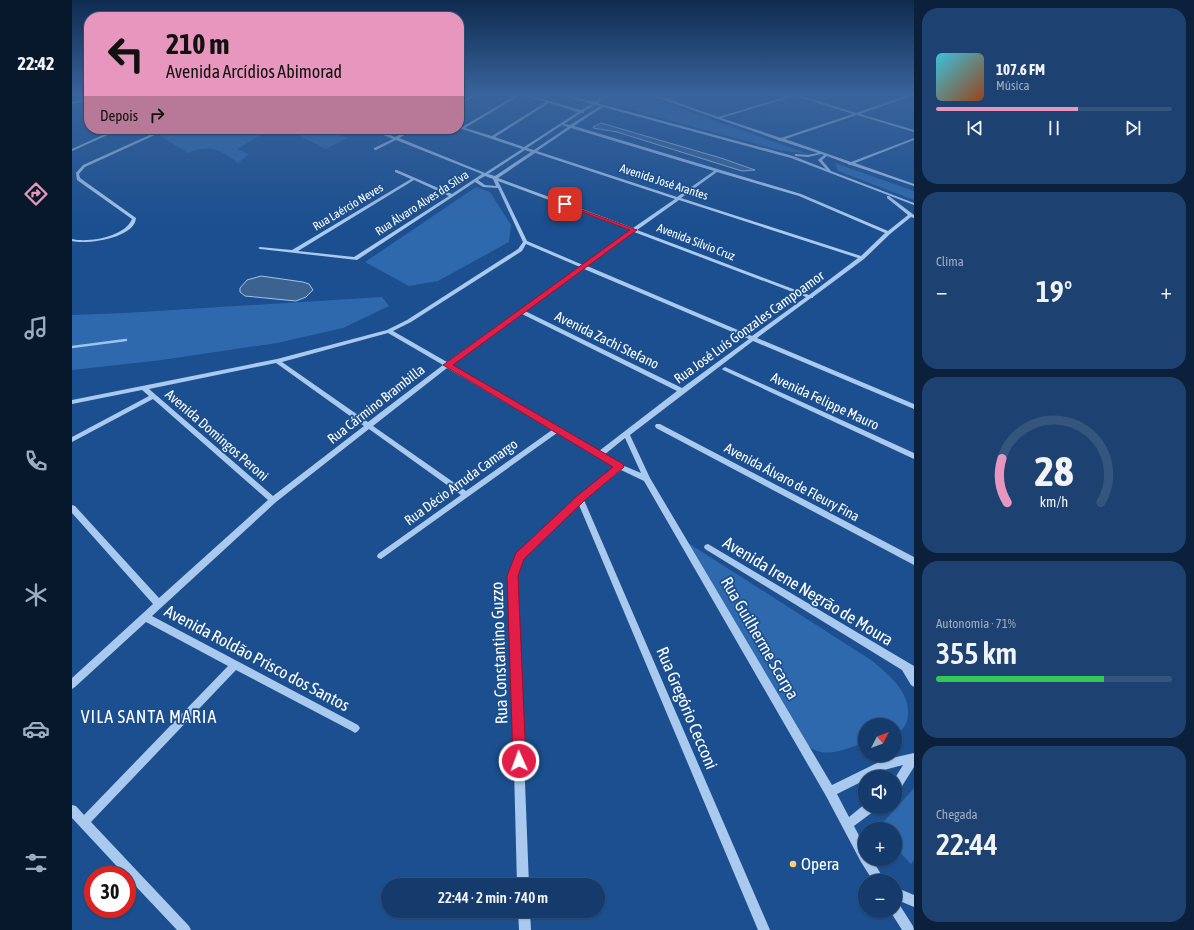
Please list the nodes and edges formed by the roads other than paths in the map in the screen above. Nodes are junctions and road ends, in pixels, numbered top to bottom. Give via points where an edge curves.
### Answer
1 (98, 137) edge
2 (147, 137) edge
3 (494, 137) edge
4 (541, 137) edge
5 (555, 137) edge
6 (609, 137) edge
7 (723, 137) edge
8 (773, 137) edge
9 (787, 137) edge
10 (394, 138) joint
11 (914, 139) edge
12 (780, 140) junction
13 (74, 147) edge
14 (525, 148) junction
15 (375, 149) dead end
16 (72, 150) edge
17 (535, 151) junction
18 (777, 152) junction
19 (819, 154) junction
20 (825, 156) junction
21 (850, 164) junction
22 (717, 170) junction
23 (396, 171) dead end
24 (831, 171) junction
25 (485, 174) junction
26 (78, 177) junction
27 (72, 178) edge
28 (495, 178) junction
29 (414, 179) junction
30 (476, 180) junction
31 (914, 185) edge
32 (500, 187) junction
33 (871, 187) junction
34 (451, 195) junction
35 (678, 198) junction
36 (907, 201) junction
37 (897, 203) junction
38 (914, 204) edge
39 (912, 216) edge
40 (634, 230) junction
41 (888, 233) junction
42 (72, 240) edge
43 (525, 242) junction
44 (260, 248) dead end
45 (293, 252) junction
46 (862, 258) junction
47 (583, 267) junction
48 (811, 297) junction
49 (521, 311) junction
50 (389, 332) junction
51 (753, 339) junction
52 (277, 361) junction
53 (447, 365) junction
54 (725, 368) dead end
55 (144, 388) junction
56 (682, 391) junction
57 (153, 396) junction
58 (72, 402) edge
59 (914, 407) edge
60 (369, 425) junction
61 (658, 426) dead end
62 (557, 430) junction
63 (626, 435) junction
64 (72, 440) edge
65 (599, 455) junction
66 (914, 456) edge
67 (620, 467) junction
68 (647, 479) junction
69 (466, 495) junction
70 (580, 499) junction
71 (274, 500) junction
72 (72, 508) edge
73 (708, 547) dead end
74 (381, 556) dead end
75 (914, 561) edge
76 (159, 604) junction
77 (144, 617) junction
78 (235, 665) junction
79 (905, 667) junction
80 (914, 671) edge
81 (914, 682) edge
82 (72, 684) edge
83 (355, 728) dead end
84 (914, 758) edge
85 (902, 776) edge
86 (830, 792) junction
87 (72, 810) edge
88 (861, 814) edge
89 (84, 822) junction
90 (847, 825) junction
91 (858, 845) edge
92 (523, 878) edge
93 (902, 896) edge
94 (914, 901) edge
95 (524, 918) edge
96 (901, 918) edge
97 (185, 930) edge
98 (525, 930) edge
99 (764, 930) edge
100 (908, 930) edge

1 - 13 street
2 - 26 street via 84,166 77,174
3 - 14 street, Avenida José Arantes
4 - 14 street, Rua Álvaro Alves da Silva
5 - 17 street
6 - 22 street
7 - 18 street
8 - 12 street
9 - 12 street
10 - 15 street
10 - 25 street, Avenida Silvio Cruz
11 - 21 street
12 - 19 street
13 - 16 street
14 - 17 street, Avenida José Arantes
14 - 25 street, Rua Álvaro Alves da Silva
17 - 28 street
17 - 35 street, Avenida José Arantes
18 - 19 street via 808,156
18 - 24 street
19 - 20 street
20 - 21 street
20 - 24 street via 820,160
21 - 31 street
22 - 35 street, Rua Cármino Brambilla
22 - 41 street via 800,195
23 - 29 street
24 - 33 street
25 - 28 street, Avenida Silvio Cruz
25 - 30 street, Rua Álvaro Alves da Silva
26 - 27 street
26 - 42 street via 134,219 131,226 122,232 92,242
28 - 32 street
28 - 40 street, Avenida Silvio Cruz
29 - 34 street
29 - 45 street, Rua Laércio Neves
30 - 32 street via 484,186
30 - 34 street, Rua Álvaro Alves da Silva
32 - 43 street
33 - 36 street
33 - 37 street
34 - 45 street, Rua Álvaro Alves da Silva via 355,259
35 - 40 street, Rua Cármino Brambilla
35 - 46 street, Avenida José Arantes
36 - 37 street
36 - 38 street
37 - 39 street
39 - 41 street, Rua José Luís Gonzales Campoamor
40 - 47 street, Rua Cármino Brambilla
40 - 48 street, Avenida Silvio Cruz
41 - 46 street, Rua José Luís Gonzales Campoamor
43 - 47 street
43 - 50 street via 520,250
44 - 45 street
46 - 48 street, Rua José Luís Gonzales Campoamor
47 - 49 street, Rua Cármino Brambilla
47 - 51 street
48 - 51 street, Rua José Luís Gonzales Campoamor
49 - 53 street, Rua Cármino Brambilla
49 - 56 street, Avenida Zachi Stefano
50 - 52 street
50 - 53 street
51 - 56 street, Rua José Luís Gonzales Campoamor
51 - 59 street
52 - 55 street
52 - 60 street
53 - 60 street, Rua Cármino Brambilla
53 - 62 street
54 - 66 street, Avenida Felippe Mauro
55 - 57 street, Avenida Domingos Peroni
55 - 58 street
56 - 63 street, Rua José Luís Gonzales Campoamor
57 - 64 street
57 - 71 street, Avenida Domingos Peroni
60 - 69 street
60 - 71 street, Rua Cármino Brambilla
61 - 75 street, Avenida Álvaro de Fleury Fina
62 - 65 street
62 - 69 street, Rua Décio Arruda Camargo
63 - 65 street, Rua José Luís Gonzales Campoamor
63 - 68 street, Rua Guilherme Scarpa
65 - 67 street
67 - 68 street
67 - 70 street, Rua Constantino Guzzo
68 - 86 street, Rua Guilherme Scarpa
69 - 74 street, Rua Décio Arruda Camargo
70 - 92 street, Rua Constantino Guzzo via 520,556 513,576
70 - 99 street, Rua Gregório Cecconi
71 - 76 street, Rua Cármino Brambilla
72 - 76 street
73 - 79 street, Avenida Irene Negrão de Moura
76 - 77 street, Rua Cármino Brambilla
77 - 78 street, Avenida Roldão Prisco dos Santos
77 - 82 street, Rua Cármino Brambilla
78 - 83 street, Avenida Roldão Prisco dos Santos
78 - 89 street
79 - 80 street, Avenida Irene Negrão de Moura
79 - 81 street
84 - 85 street
84 - 86 street via 882,765
86 - 90 street, Rua Guilherme Scarpa
87 - 89 street
88 - 90 street
89 - 97 street
90 - 91 street, Rua Guilherme Scarpa
93 - 94 street
95 - 98 street
96 - 100 street

